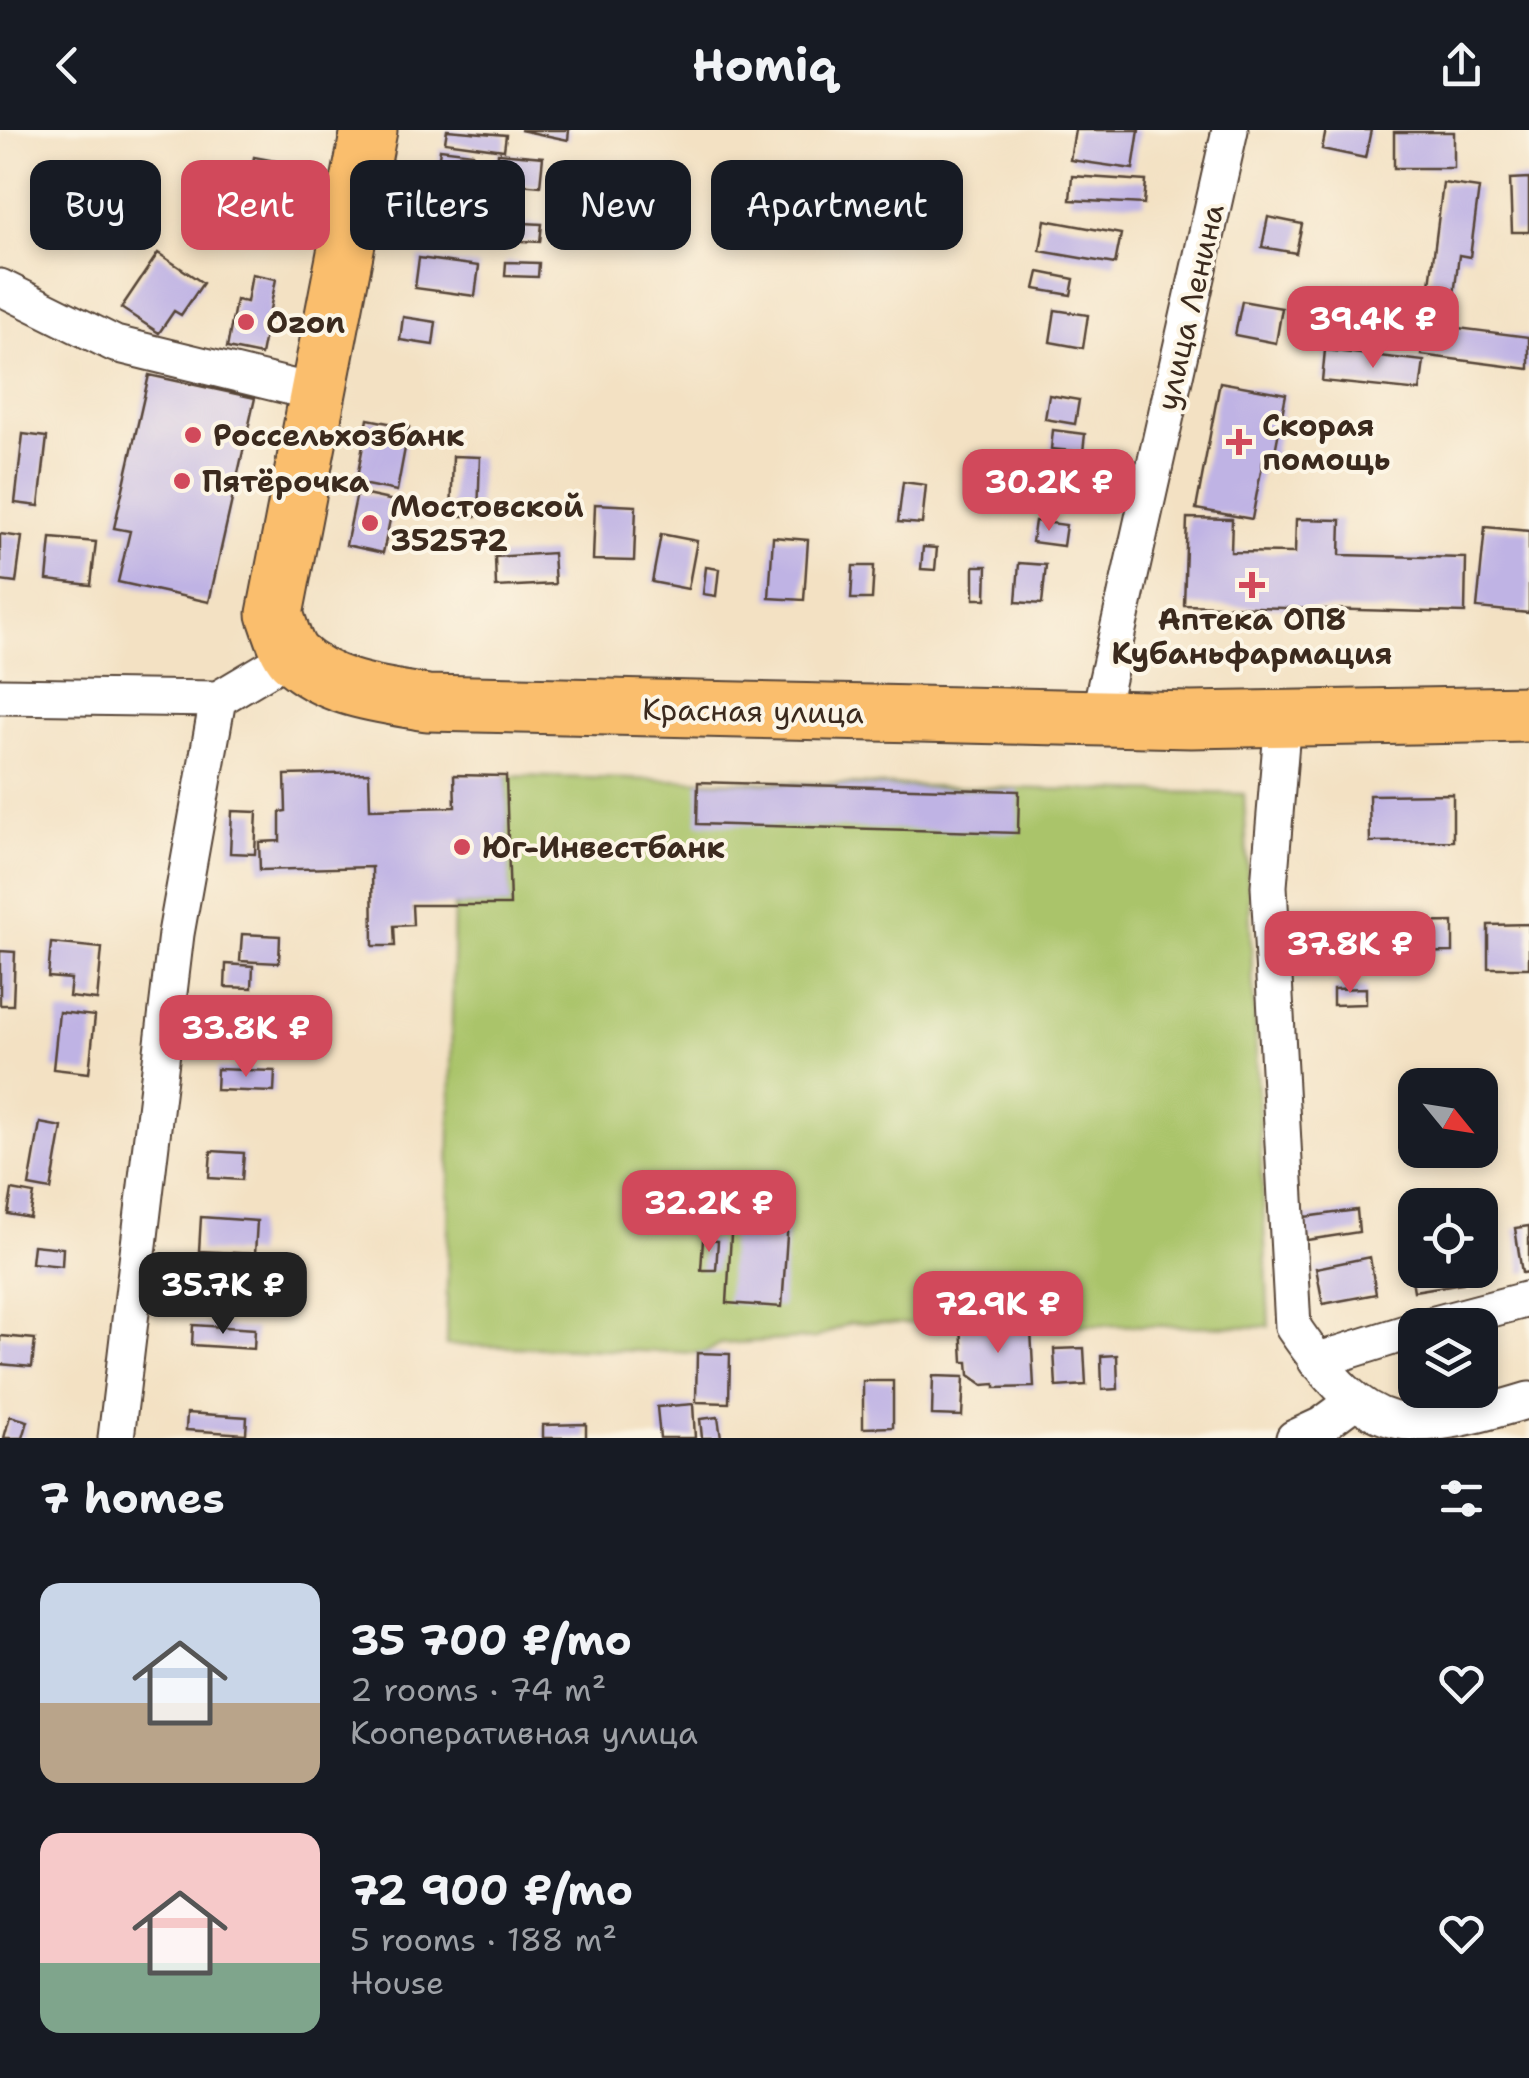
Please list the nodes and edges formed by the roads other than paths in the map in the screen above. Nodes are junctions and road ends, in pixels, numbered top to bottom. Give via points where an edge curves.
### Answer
1 (369, 130) edge
2 (1230, 130) edge
3 (0, 286) edge
4 (316, 394) junction
5 (292, 655) junction
6 (0, 696) edge
7 (218, 698) junction
8 (1529, 714) edge
9 (1098, 718) junction
10 (1283, 718) junction
11 (1529, 1299) edge
12 (1495, 1308) edge
13 (1398, 1335) edge
14 (1316, 1361) junction
15 (1529, 1400) edge
16 (1353, 1402) junction
17 (116, 1438) edge
18 (1294, 1438) edge

1 - 4 main road
2 - 9 street, улица Ленина
3 - 4 street via 115,344
4 - 5 main road via 275,614
5 - 7 street
5 - 9 main road, Красная улица via 325,678 427,704
6 - 7 street
7 - 17 street via 176,934
8 - 10 main road, Красная улица
9 - 10 main road, Красная улица
10 - 14 street via 1268,886 1293,1327
11 - 12 street
13 - 14 street
14 - 16 street
15 - 16 street via 1429,1431 1397,1428
16 - 18 street

